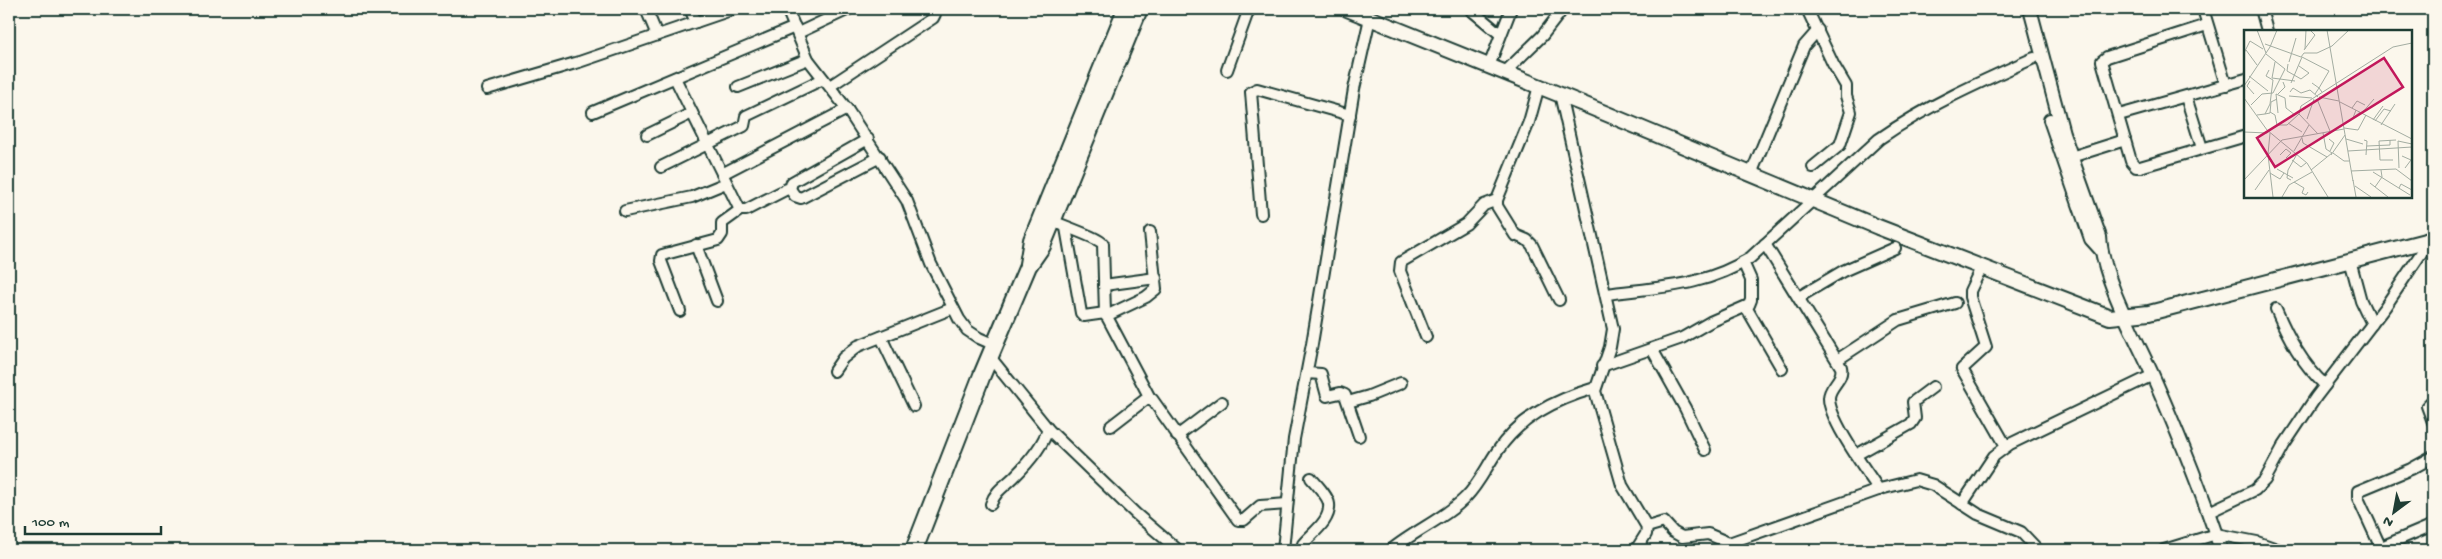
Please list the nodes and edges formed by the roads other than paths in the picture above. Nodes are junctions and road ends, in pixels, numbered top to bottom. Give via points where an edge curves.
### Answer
1 (646, 9) edge
2 (690, 9) edge
3 (734, 9) edge
4 (787, 9) edge
5 (849, 9) edge
6 (934, 9) edge
7 (1126, 9) edge
8 (1139, 9) edge
9 (1249, 9) edge
10 (1347, 9) edge
11 (1470, 9) edge
12 (1511, 9) edge
13 (1563, 9) edge
14 (1808, 9) edge
15 (2022, 9) edge
16 (2030, 9) edge
17 (2203, 9) edge
18 (2261, 9) edge
19 (1370, 18) junction
20 (696, 22) junction
21 (2207, 26) junction
22 (796, 30) junction
23 (1818, 30) junction
24 (2267, 30) edge
25 (1500, 34) junction
26 (657, 35) junction
27 (2034, 58) junction
28 (808, 59) junction
29 (1489, 66) junction
30 (1227, 70) dead end
31 (1504, 72) junction
32 (674, 78) junction
33 (2244, 80) edge
34 (827, 82) junction
35 (2226, 85) junction
36 (1539, 86) junction
37 (738, 87) dead end
38 (487, 89) dead end
39 (1560, 94) junction
40 (2186, 96) junction
41 (847, 109) junction
42 (594, 112) dead end
43 (692, 113) junction
44 (1350, 115) junction
45 (2119, 115) junction
46 (647, 135) dead end
47 (2244, 137) edge
48 (868, 139) junction
49 (2125, 140) junction
50 (707, 144) junction
51 (2202, 148) junction
52 (880, 157) junction
53 (2071, 157) junction
54 (661, 167) dead end
55 (1813, 167) dead end
56 (1751, 174) junction
57 (724, 178) junction
58 (790, 189) junction
59 (1497, 200) junction
60 (1813, 200) junction
61 (740, 210) junction
62 (625, 211) dead end
63 (1261, 214) dead end
64 (1059, 224) junction
65 (1150, 232) dead end
66 (2432, 239) edge
67 (1765, 244) junction
68 (696, 245) junction
69 (1895, 248) dead end
70 (2101, 250) junction
71 (2350, 260) junction
72 (1743, 262) junction
73 (1028, 266) junction
74 (1982, 266) junction
75 (1156, 278) junction
76 (1104, 284) junction
77 (1606, 294) junction
78 (1799, 297) junction
79 (1559, 300) dead end
80 (717, 301) dead end
81 (1955, 303) dead end
82 (1746, 307) junction
83 (953, 308) junction
84 (2276, 309) dead end
85 (680, 311) dead end
86 (1105, 314) junction
87 (2124, 316) junction
88 (2372, 324) junction
89 (1426, 336) dead end
90 (882, 337) junction
91 (1652, 349) junction
92 (992, 351) junction
93 (1837, 360) junction
94 (1602, 366) junction
95 (1782, 369) dead end
96 (834, 371) dead end
97 (1307, 373) junction
98 (2153, 376) junction
99 (1401, 383) dead end
100 (2325, 385) junction
101 (1933, 387) dead end
102 (1595, 388) junction
103 (1150, 398) junction
104 (2433, 400) edge
105 (1222, 402) dead end
106 (1348, 402) junction
107 (914, 406) dead end
108 (2433, 422) edge
109 (1111, 426) dead end
110 (1048, 429) junction
111 (1177, 436) junction
112 (1359, 436) dead end
113 (2006, 446) junction
114 (1705, 450) dead end
115 (1856, 455) junction
116 (2433, 457) edge
117 (1311, 478) dead end
118 (1879, 490) junction
119 (990, 504) dead end
120 (1287, 504) junction
121 (1962, 504) junction
122 (2209, 512) junction
123 (2433, 525) edge
124 (1647, 527) junction
125 (2216, 534) junction
126 (1725, 546) edge
127 (2378, 549) edge
128 (914, 550) edge
129 (1178, 550) edge
130 (1283, 550) edge
131 (1302, 550) edge
132 (1391, 550) edge
133 (1636, 550) edge
134 (2038, 550) edge
135 (2164, 550) edge
136 (2221, 550) edge
137 (2280, 550) edge

1 - 26 street
2 - 20 street
3 - 20 street
4 - 22 street
5 - 22 street
6 - 34 street via 933,18
7 - 73 main road via 1032,240
8 - 64 main road
9 - 30 street
10 - 19 main road
11 - 25 street
12 - 25 street
13 - 31 street via 1542,36
14 - 23 street
15 - 27 street
16 - 53 street
17 - 21 street
18 - 24 street
19 - 29 main road
19 - 44 street
20 - 26 street
21 - 35 street
21 - 45 street via 2104,58 2102,65
22 - 28 street
22 - 32 street
23 - 55 street via 1846,86 1850,112 1840,145
23 - 56 street via 1804,46
25 - 29 street
26 - 38 street
27 - 60 street via 1958,91 1902,123 1879,139
27 - 70 street via 2054,137 2091,239
28 - 34 street
28 - 37 street
29 - 31 main road
31 - 36 main road
32 - 42 street
32 - 43 street
33 - 35 street
34 - 41 street
34 - 50 street via 746,116 744,126
35 - 40 street
36 - 39 main road
36 - 59 street via 1529,122
39 - 56 main road
39 - 77 street
40 - 45 street
40 - 51 street
41 - 48 street
41 - 57 street
43 - 46 street
43 - 50 street
44 - 63 street via 1257,89 1251,92
44 - 97 street
45 - 49 street
47 - 51 street
48 - 52 street
48 - 58 street via 792,182
49 - 51 street via 2136,167
49 - 53 street
50 - 54 street
50 - 57 street
52 - 58 street via 801,198 797,198
52 - 83 street via 907,201 931,264
53 - 70 street via 2100,237
56 - 60 main road
57 - 61 street
57 - 62 street via 692,197
58 - 61 street
59 - 79 street via 1497,206 1515,235 1532,245
59 - 89 street via 1484,205 1466,224 1401,262 1400,271
60 - 67 street
60 - 74 main road
61 - 68 street via 722,222 721,237
64 - 73 main road
64 - 76 street via 1102,241
64 - 86 street via 1081,313 1084,316
65 - 75 street
66 - 71 main road
66 - 88 street
67 - 72 street
67 - 78 street
68 - 80 street
68 - 85 street via 664,253 660,258
69 - 78 street
70 - 87 street
71 - 87 main road via 2149,313
71 - 88 street via 2361,302
72 - 77 street via 1716,277
72 - 82 street via 1751,282 1751,300
73 - 92 main road
74 - 87 main road via 2110,318
74 - 113 street via 1970,296 1986,347 1962,369
75 - 76 street
75 - 86 street via 1156,289 1148,296
76 - 86 street
77 - 94 street via 1613,337
78 - 93 street
81 - 93 street via 1898,320
82 - 91 street
82 - 95 street
83 - 90 street
83 - 92 street via 968,330
84 - 100 street via 2291,342
86 - 103 street
87 - 98 street
88 - 100 street
90 - 96 street via 850,351
90 - 107 street
91 - 94 street
91 - 114 street via 1686,408
92 - 110 street
92 - 128 main road
93 - 115 street via 1842,371 1830,392 1829,403
94 - 102 street
97 - 106 street via 1322,374 1327,396 1343,394
97 - 120 street via 1294,439
98 - 113 street
98 - 122 street
99 - 106 street
100 - 122 street via 2284,446 2266,480 2255,490
101 - 115 street via 1913,402 1915,418 1911,424
102 - 124 street via 1622,485
102 - 132 street via 1556,401 1531,416 1497,451 1466,498
103 - 109 street
103 - 111 street
104 - 108 street via 2427,406
105 - 111 street
106 - 112 street
110 - 119 street via 1027,461 996,493
110 - 129 street
111 - 120 street via 1238,520 1244,520 1260,506
113 - 121 street via 1994,456
115 - 118 street
116 - 127 street via 2358,491
117 - 131 street via 1329,506 1320,527 1303,544
118 - 121 street via 1922,480
118 - 126 street
120 - 130 street
121 - 134 street via 2021,532
122 - 125 street
123 - 127 street
124 - 126 street via 1664,522 1682,537 1708,534
124 - 133 street
125 - 135 street
125 - 136 street
125 - 137 street

